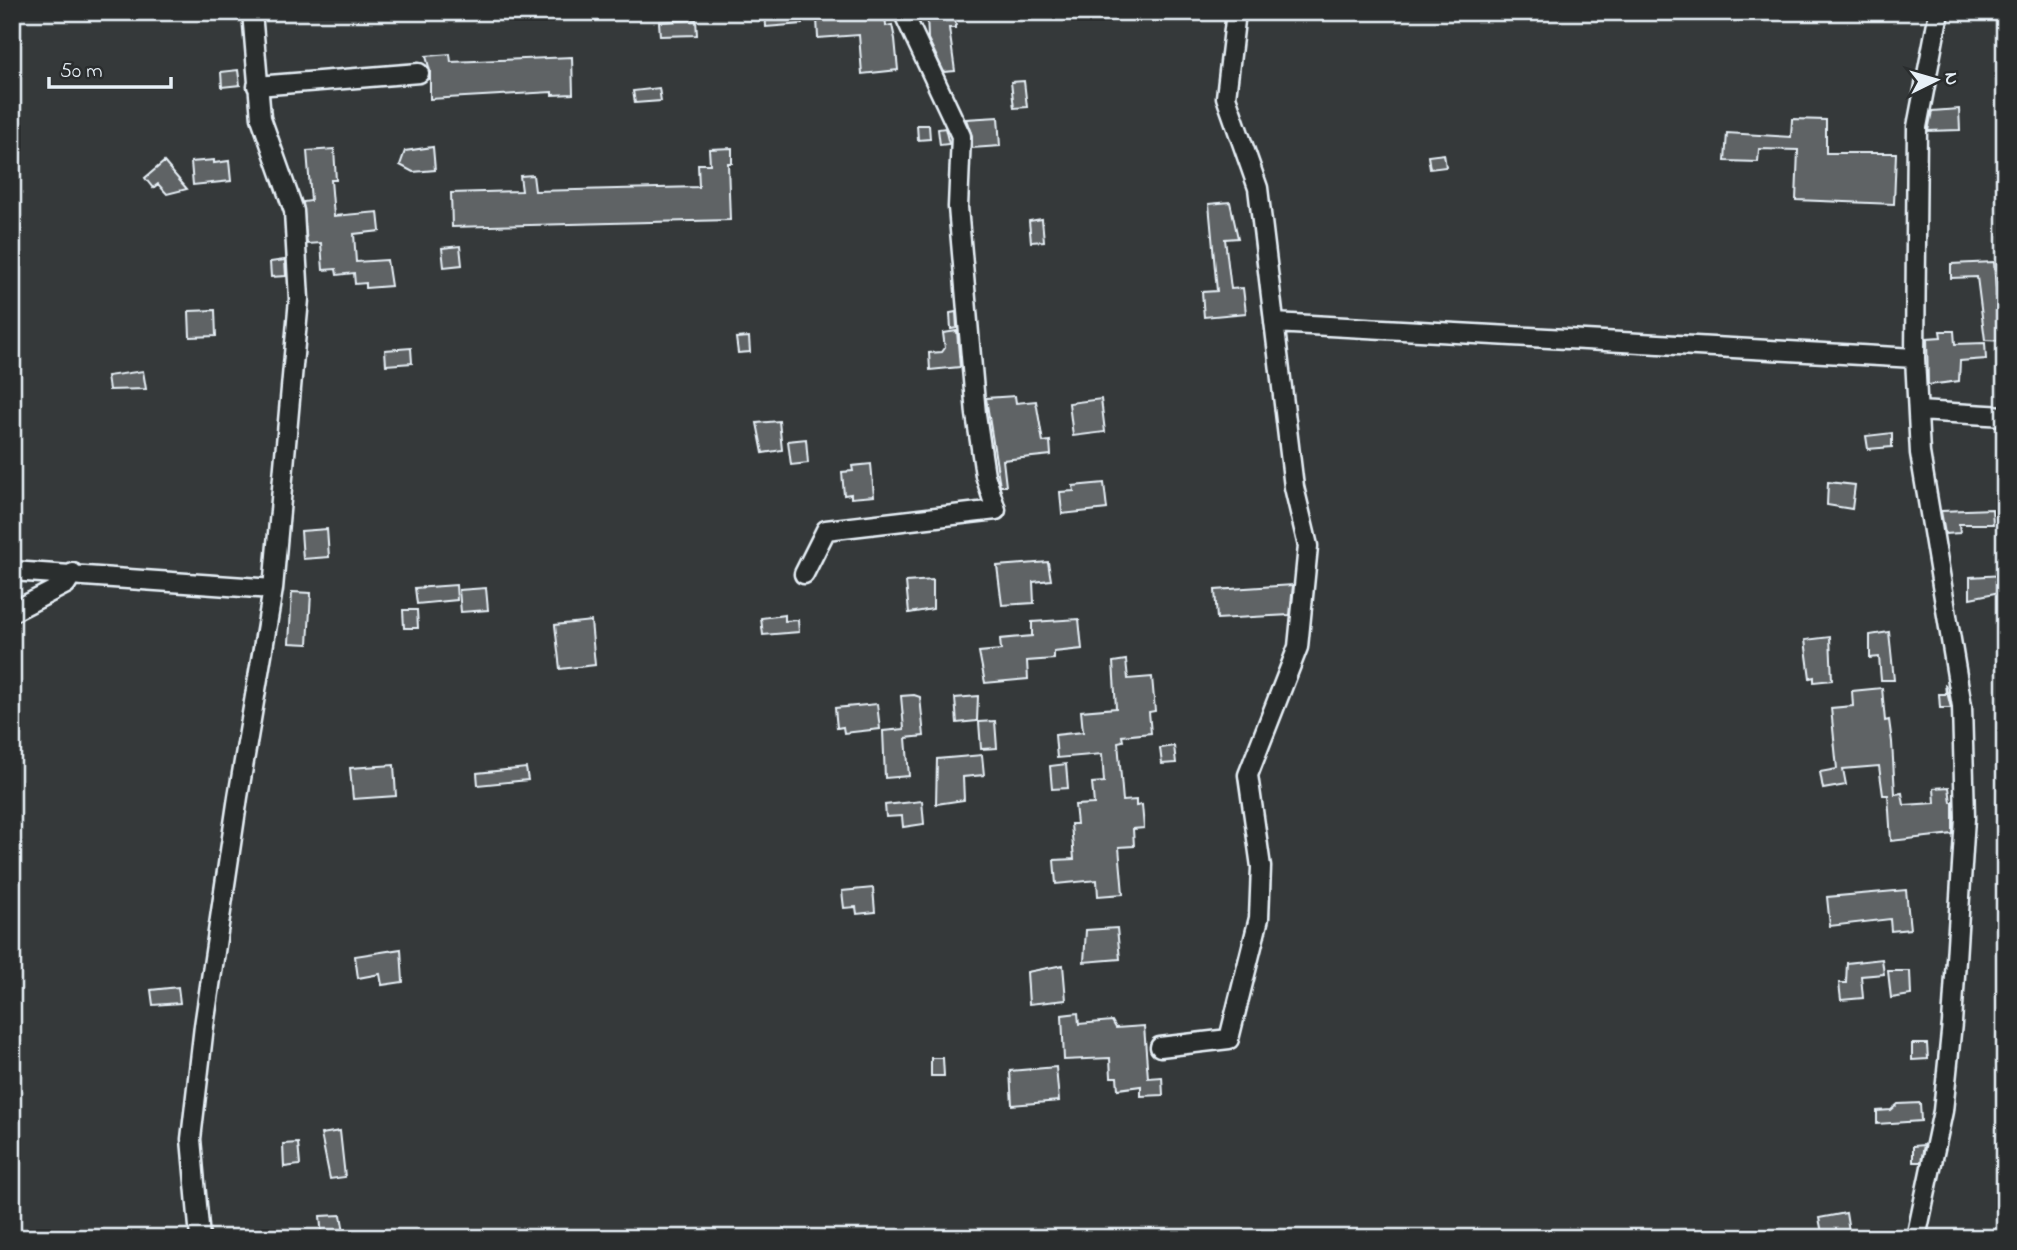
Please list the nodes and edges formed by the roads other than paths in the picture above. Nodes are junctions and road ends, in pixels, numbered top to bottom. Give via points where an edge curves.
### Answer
1 (252, 12) edge
2 (903, 12) edge
3 (1236, 12) edge
4 (1939, 12) edge
5 (419, 73) dead end
6 (257, 86) junction
7 (1274, 323) junction
8 (1915, 358) junction
9 (1918, 411) junction
10 (2005, 416) edge
11 (12, 571) edge
12 (74, 573) junction
13 (804, 574) dead end
14 (273, 589) junction
15 (12, 611) edge
16 (1160, 1047) dead end
17 (200, 1238) edge
18 (1916, 1238) edge

1 - 6 street
2 - 13 street via 961,136 958,207 976,414 985,475 996,510 826,530
3 - 7 street via 1226,97 1258,188
4 - 8 street via 1917,127
5 - 6 street
6 - 14 street via 261,118 294,211 299,299
7 - 8 street
7 - 16 street via 1294,487 1308,546 1298,648 1248,775 1261,867 1259,918 1228,1038
8 - 9 street
9 - 10 street
9 - 18 street via 1920,453 1962,706 1965,818 1943,1111
11 - 12 street
12 - 14 street
12 - 15 street via 66,584
14 - 17 street via 238,797 191,1139

